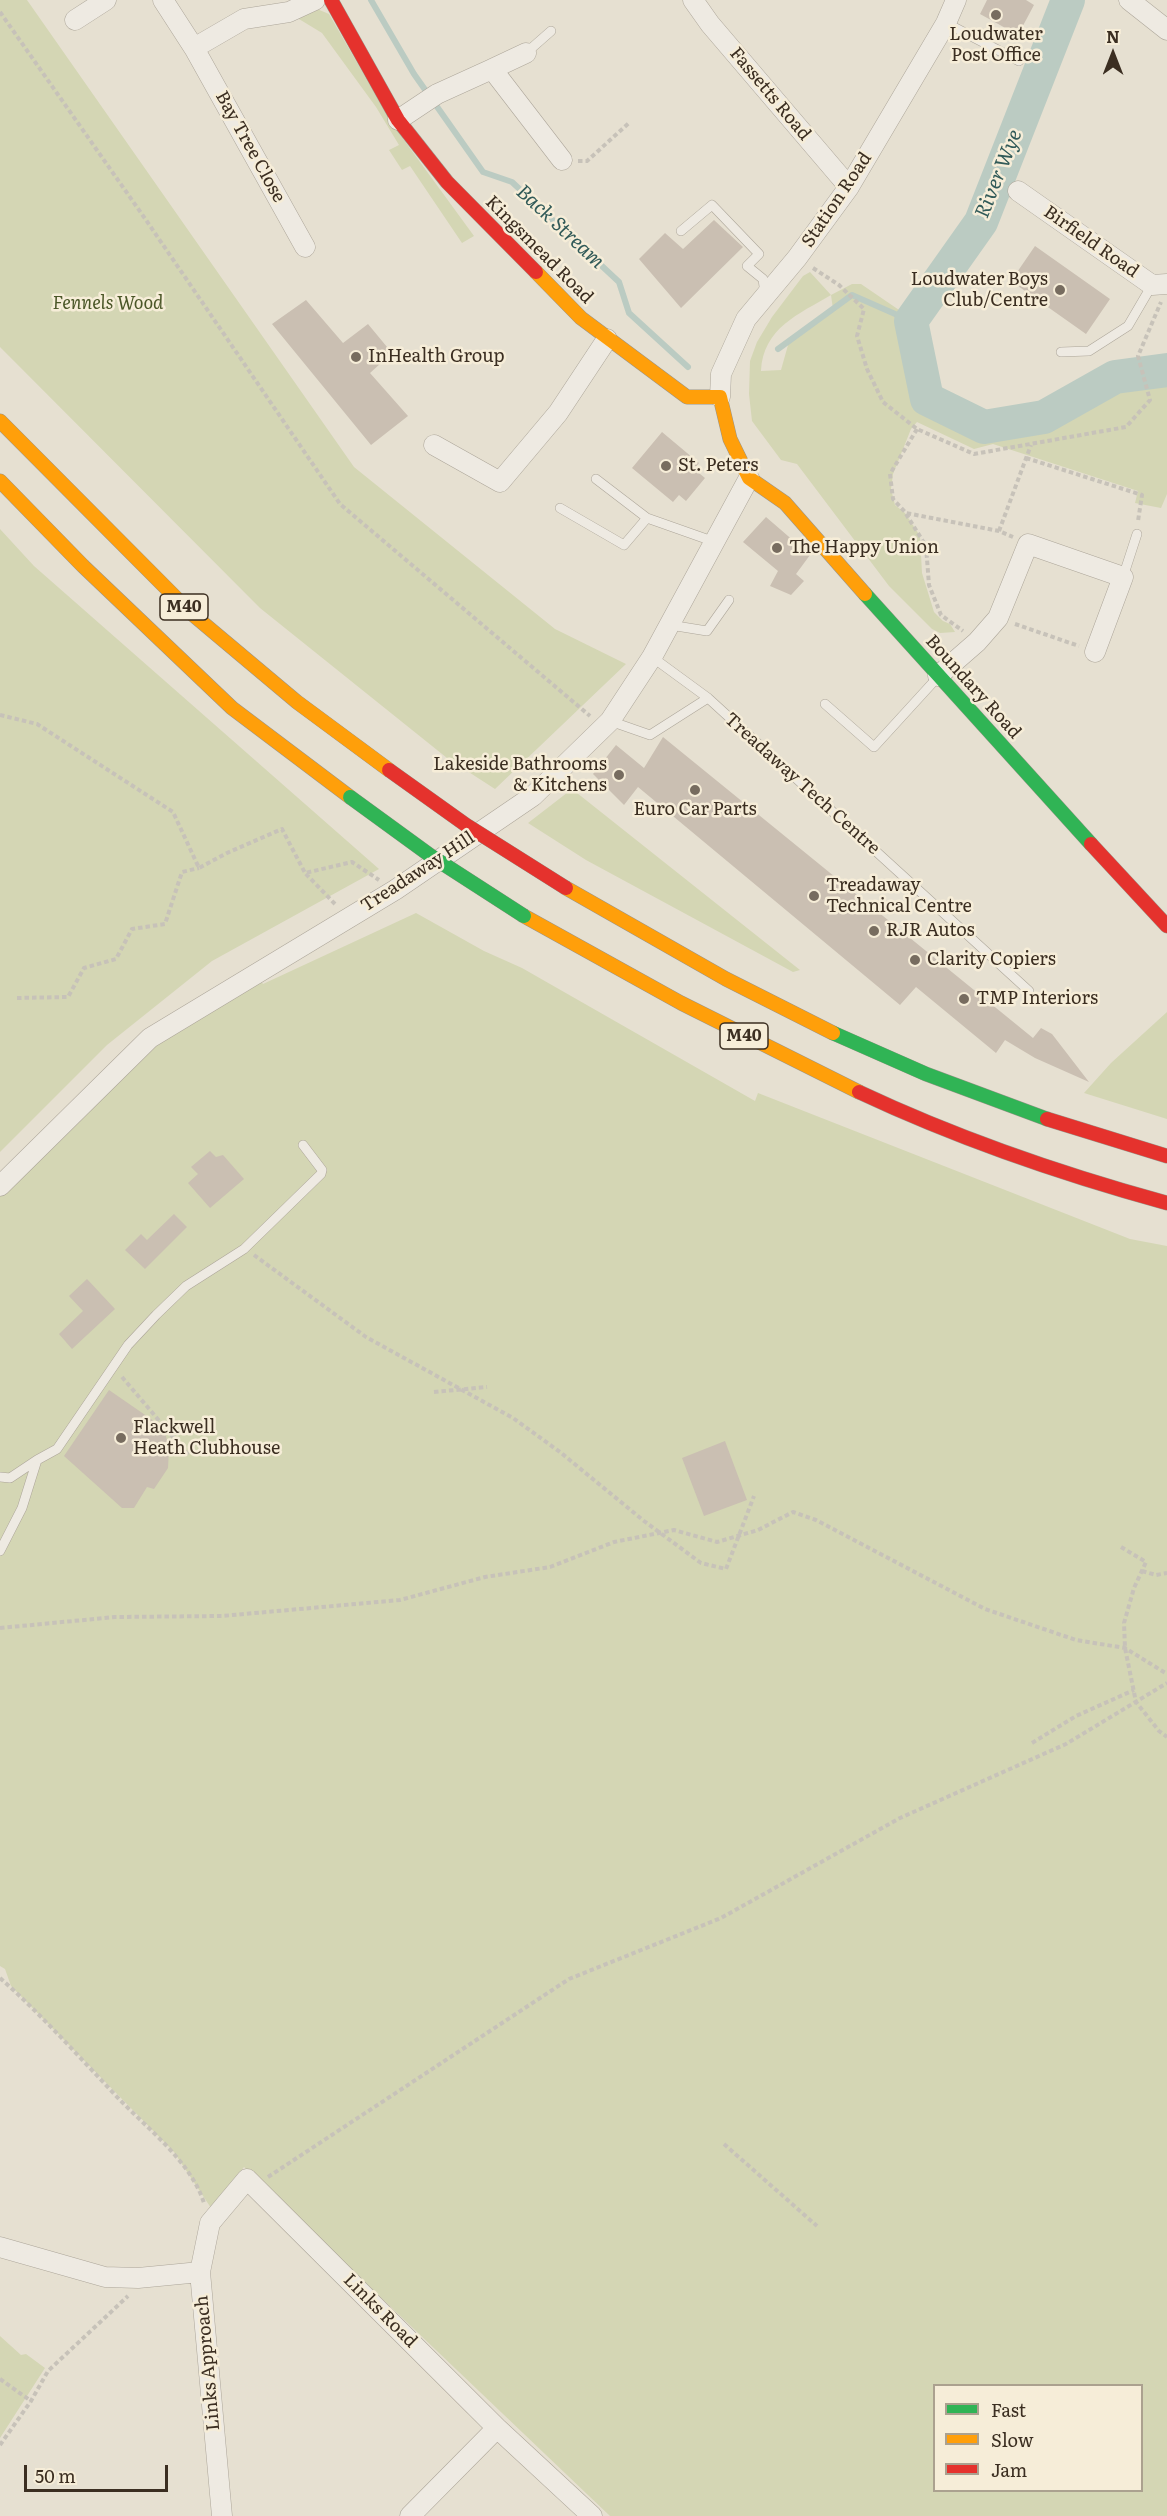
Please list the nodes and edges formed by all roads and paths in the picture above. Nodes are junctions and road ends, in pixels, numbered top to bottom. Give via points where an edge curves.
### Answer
1 (105, 0) edge
2 (163, 0) edge
3 (315, 0) edge
4 (331, 0) edge
5 (693, 0) edge
6 (956, 0) edge
7 (1129, 0) edge
8 (0, 12) edge
9 (75, 20) dead end
10 (946, 23) junction
11 (1167, 30) edge
12 (551, 31) dead end
13 (194, 48) junction
14 (526, 53) joint
15 (1019, 61) dead end
16 (492, 69) junction
17 (398, 120) junction
18 (630, 122) dead end
19 (562, 160) joint
20 (849, 187) junction
21 (1018, 190) dead end
22 (681, 231) dead end
23 (305, 247) dead end
24 (797, 258) junction
25 (1161, 289) edge
26 (765, 297) junction
27 (607, 339) junction
28 (1061, 352) dead end
29 (720, 397) junction
30 (0, 421) edge
31 (917, 429) junction
32 (1031, 444) junction
33 (434, 445) dead end
34 (1026, 458) junction
35 (749, 478) junction
36 (596, 479) dead end
37 (0, 481) edge
38 (560, 508) dead end
39 (906, 513) junction
40 (647, 518) junction
41 (999, 531) junction
42 (1137, 534) joint
43 (715, 542) junction
44 (1028, 544) junction
45 (1123, 577) junction
46 (729, 600) dead end
47 (998, 618) junction
48 (670, 625) junction
49 (978, 642) junction
50 (1095, 652) joint
51 (652, 657) junction
52 (938, 676) junction
53 (708, 698) junction
54 (825, 704) dead end
55 (0, 715) edge
56 (607, 724) junction
57 (199, 868) junction
58 (305, 873) junction
59 (395, 890) junction
60 (348, 918) junction
61 (1167, 926) edge
62 (1029, 991) dead end
63 (17, 998) dead end
64 (303, 1145) dead end
65 (1167, 1156) edge
66 (0, 1186) edge
67 (1167, 1203) edge
68 (244, 1249) junction
69 (114, 1368) junction
70 (487, 1387) dead end
71 (460, 1390) junction
72 (434, 1392) dead end
73 (190, 1457) dead end
74 (37, 1460) junction
75 (0, 1477) edge
76 (754, 1496) dead end
77 (659, 1533) junction
78 (741, 1535) junction
79 (1121, 1547) dead end
80 (0, 1551) edge
81 (1142, 1571) junction
82 (1167, 1573) edge
83 (0, 1628) edge
84 (1125, 1648) junction
85 (1167, 1674) edge
86 (1167, 1683) edge
87 (1134, 1690) junction
88 (1136, 1702) junction
89 (1167, 1737) edge
90 (1032, 1743) dead end
91 (0, 1978) edge
92 (724, 2144) dead end
93 (255, 2185) junction
94 (210, 2223) junction
95 (817, 2226) dead end
96 (0, 2247) edge
97 (200, 2272) junction
98 (135, 2285) junction
99 (0, 2379) edge
100 (31, 2401) junction
101 (497, 2428) junction
102 (0, 2445) edge
103 (222, 2516) edge
104 (410, 2516) edge
105 (592, 2516) edge

1 - 9 street
2 - 13 street, Bay Tree Close
3 - 13 street via 289,12 244,19
4 - 17 main road, Kingsmead Road
5 - 20 street, Fassetts Road
6 - 10 street, Station Road
7 - 11 street
8 - 56 path via 340,504
10 - 15 lane
10 - 20 street, Station Road
12 - 14 lane
13 - 23 street, Bay Tree Close
14 - 16 street
16 - 17 street via 437,94
16 - 19 street
17 - 27 main road, Kingsmead Road via 447,182 580,318
18 - 19 path via 587,161
20 - 24 street, Station Road
21 - 25 street, Birfield Road
22 - 26 lane via 712,205 759,255 747,266 763,279
24 - 26 street, Station Road
24 - 31 path via 839,285 864,309 857,336 867,369 884,402
25 - 28 lane via 1128,326 1089,351
25 - 32 path via 1138,356 1150,400 1126,427
26 - 29 street, Station Road via 746,319 721,374
27 - 29 main road, Kingsmead Road via 687,396
27 - 33 street via 558,413 500,482
29 - 35 main road via 730,439
30 - 65 main road, M40, bridge via 191,613 297,702 466,825 566,888 662,944 890,1059 1073,1130
31 - 32 path via 974,454
31 - 39 path via 890,474 893,499
32 - 34 path
34 - 41 path
34 - 42 path via 1142,495
35 - 43 street, Treadaway Hill
35 - 52 main road, Boundary Road via 785,503
36 - 40 lane
37 - 67 main road, M40, bridge via 232,708 431,856 524,916 592,957 839,1083 972,1142
38 - 40 lane via 624,545
39 - 41 path
39 - 49 path via 926,546 929,585 941,615
40 - 43 lane
41 - 44 path
42 - 45 lane
43 - 48 street, Treadaway Hill
44 - 45 street
44 - 47 street
45 - 50 street
46 - 48 lane via 707,631
47 - 49 street
47 - 50 path
48 - 51 street, Treadaway Hill
49 - 52 street
51 - 53 lane, Treadaway Tech Centre
51 - 56 street, Treadaway Hill
52 - 54 lane via 874,747
52 - 61 main road, Boundary Road
53 - 56 lane, Treadaway Tech Centre via 650,735
53 - 62 lane, Treadaway Tech Centre
55 - 57 path via 38,724 173,812
56 - 59 street, Treadaway Hill via 534,796
57 - 58 path via 282,829
57 - 63 path via 182,872 165,924 132,929 116,959 84,968 69,997
58 - 59 path via 352,862
58 - 60 path
59 - 60 street, Treadaway Hill
60 - 66 street, Treadaway Hill via 150,1038
64 - 68 lane via 321,1174
68 - 69 lane via 186,1286 128,1345
68 - 71 path via 366,1337
69 - 73 path
69 - 74 lane via 57,1449
70 - 71 path
71 - 72 path
71 - 77 path via 513,1418
74 - 75 lane via 10,1478
74 - 80 lane via 22,1508
76 - 78 path
77 - 78 path via 674,1530 717,1542
77 - 78 path via 700,1563 726,1569
77 - 83 path via 614,1542 550,1567 485,1577 400,1600 222,1616 115,1617
78 - 84 path via 793,1512 816,1520 985,1608 1076,1640
79 - 81 path via 1146,1562
81 - 82 path
81 - 84 path via 1124,1623
84 - 85 path
84 - 87 path
86 - 88 path
87 - 88 path
87 - 90 path via 1076,1716
88 - 89 path
88 - 93 path via 1066,1744 900,1818 721,1918 569,1979
91 - 94 path via 179,2161 201,2194
92 - 95 path
93 - 94 street via 247,2179
93 - 101 street, Links Road
94 - 97 street
96 - 98 street, Links Approach
97 - 98 street, Links Approach
97 - 103 street, Links Approach
98 - 100 path via 48,2371
99 - 100 path
100 - 102 path
101 - 104 street
101 - 105 street, Links Road

